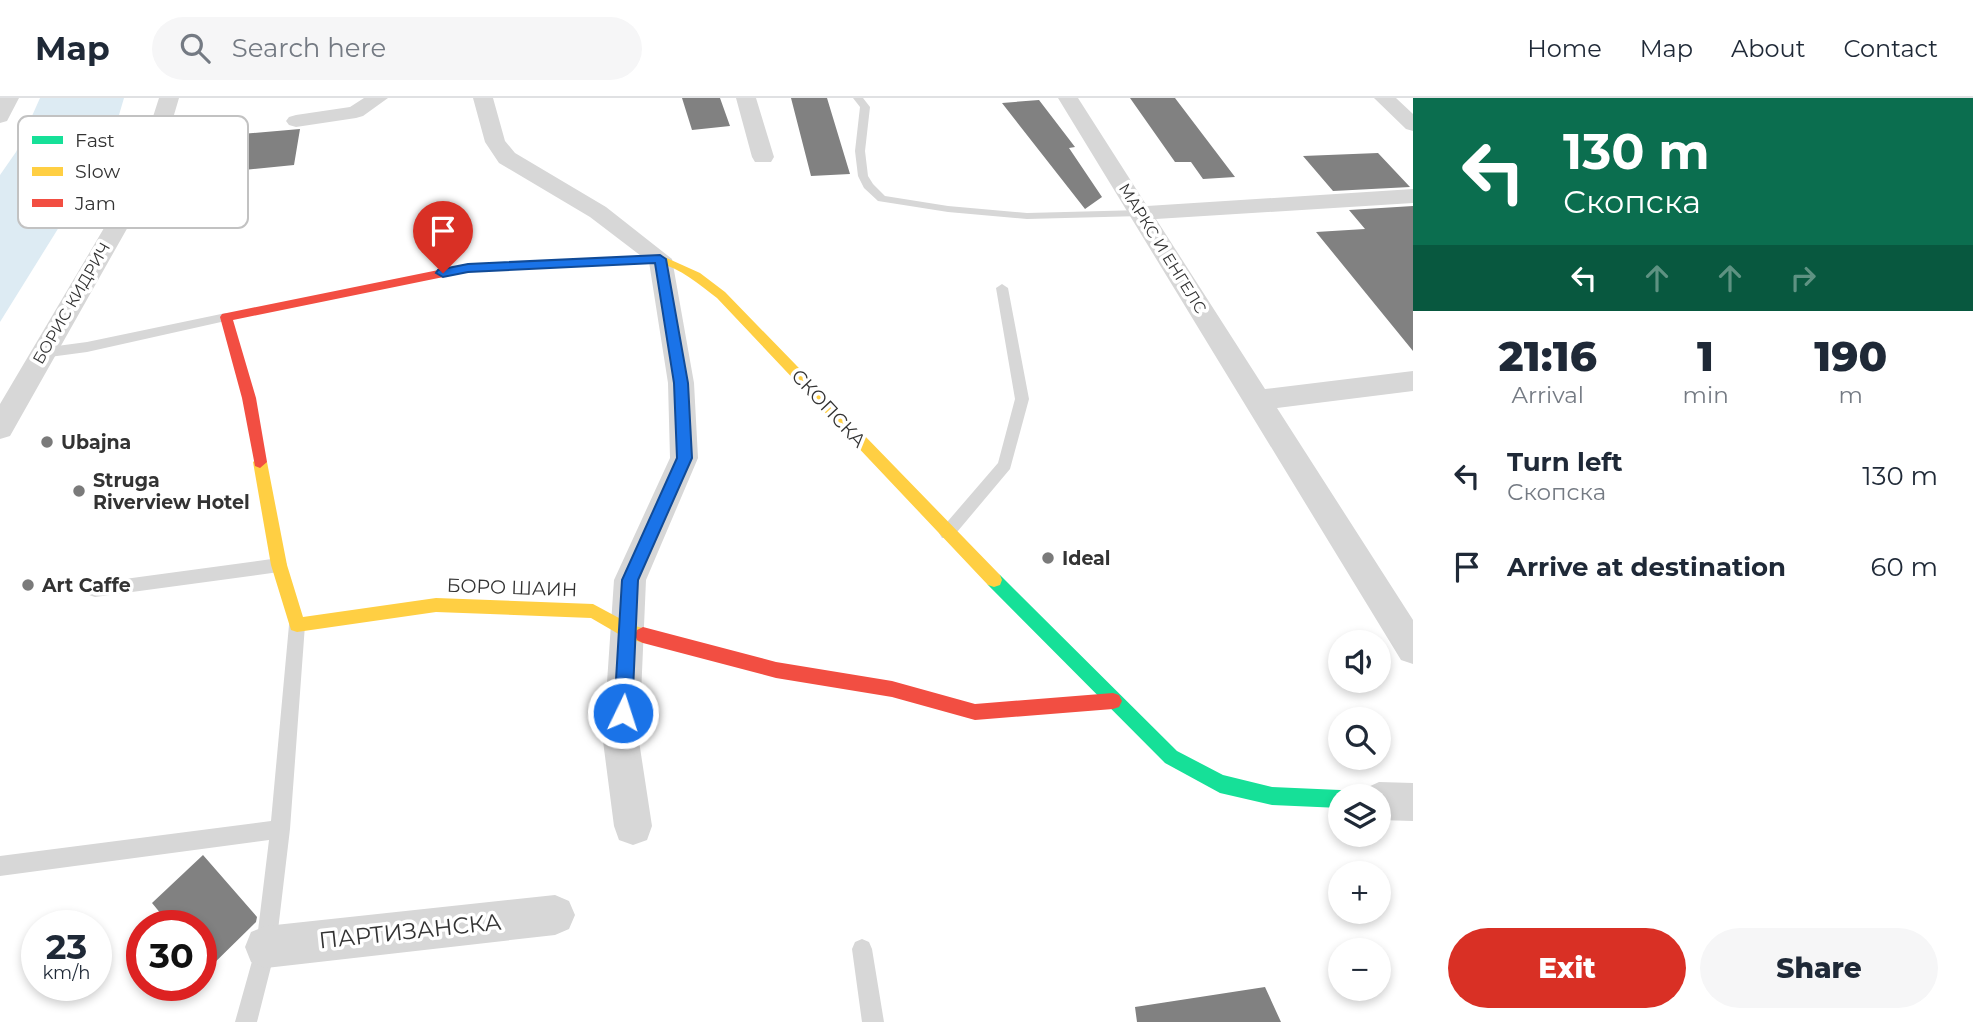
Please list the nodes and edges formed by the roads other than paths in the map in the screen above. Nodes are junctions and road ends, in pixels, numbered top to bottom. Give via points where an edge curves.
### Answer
1 (9, 98) edge
2 (169, 98) edge
3 (378, 98) edge
4 (483, 98) edge
5 (746, 98) edge
6 (858, 98) edge
7 (1068, 98) edge
8 (1384, 98) edge
9 (163, 116) edge
10 (0, 117) edge
11 (296, 121) dead end
12 (1413, 125) edge
13 (763, 157) dead end
14 (1413, 196) edge
15 (1142, 213) junction
16 (115, 228) edge
17 (660, 259) junction
18 (1002, 288) dead end
19 (226, 317) junction
20 (42, 352) junction
21 (1413, 381) edge
22 (1256, 400) junction
23 (0, 429) edge
24 (947, 533) junction
25 (279, 565) junction
26 (95, 590) dead end
27 (297, 625) junction
28 (628, 631) junction
29 (1413, 649) edge
30 (1113, 701) junction
31 (1328, 798) edge
32 (1391, 801) edge
33 (1413, 802) edge
34 (633, 826) dead end
35 (280, 829) junction
36 (0, 866) edge
37 (555, 915) dead end
38 (266, 947) junction
39 (862, 949) dead end
40 (246, 1022) edge
41 (873, 1022) edge

1 - 10 street
2 - 9 street, БОРИС КИДРИЧ
3 - 11 street via 356,112
4 - 17 street via 495,142 507,158 598,212
5 - 13 street
6 - 15 lane via 865,107 860,151 863,176 882,199 1027,216
7 - 15 street, МАРКС И ЕНГЕЛС
8 - 12 street
14 - 15 street
15 - 22 street, МАРКС И ЕНГЕЛС
16 - 20 street, БОРИС КИДРИЧ
17 - 19 street, СКОПСКА via 468,268
17 - 24 street, СКОПСКА via 696,276 721,295
17 - 28 street via 681,383 684,458 630,580
18 - 24 lane via 1022,399 1005,465
19 - 20 lane
19 - 25 street via 249,398
20 - 23 street, БОРИС КИДРИЧ
21 - 22 street
22 - 29 street, МАРКС И ЕНГЕЛС
24 - 30 street, СКОПСКА
25 - 26 lane
25 - 27 street
27 - 28 street, БОРО ШАИН via 436,605 593,611
27 - 35 lane
28 - 30 street, БОРО ШАИН via 776,670 892,689 975,712
28 - 34 street via 621,740
30 - 31 street, СКОПСКА via 1171,757 1220,784 1272,796
32 - 33 street
35 - 36 lane
35 - 38 lane
37 - 38 street, ПАРТИЗАНСКА
38 - 40 lane
39 - 41 lane

